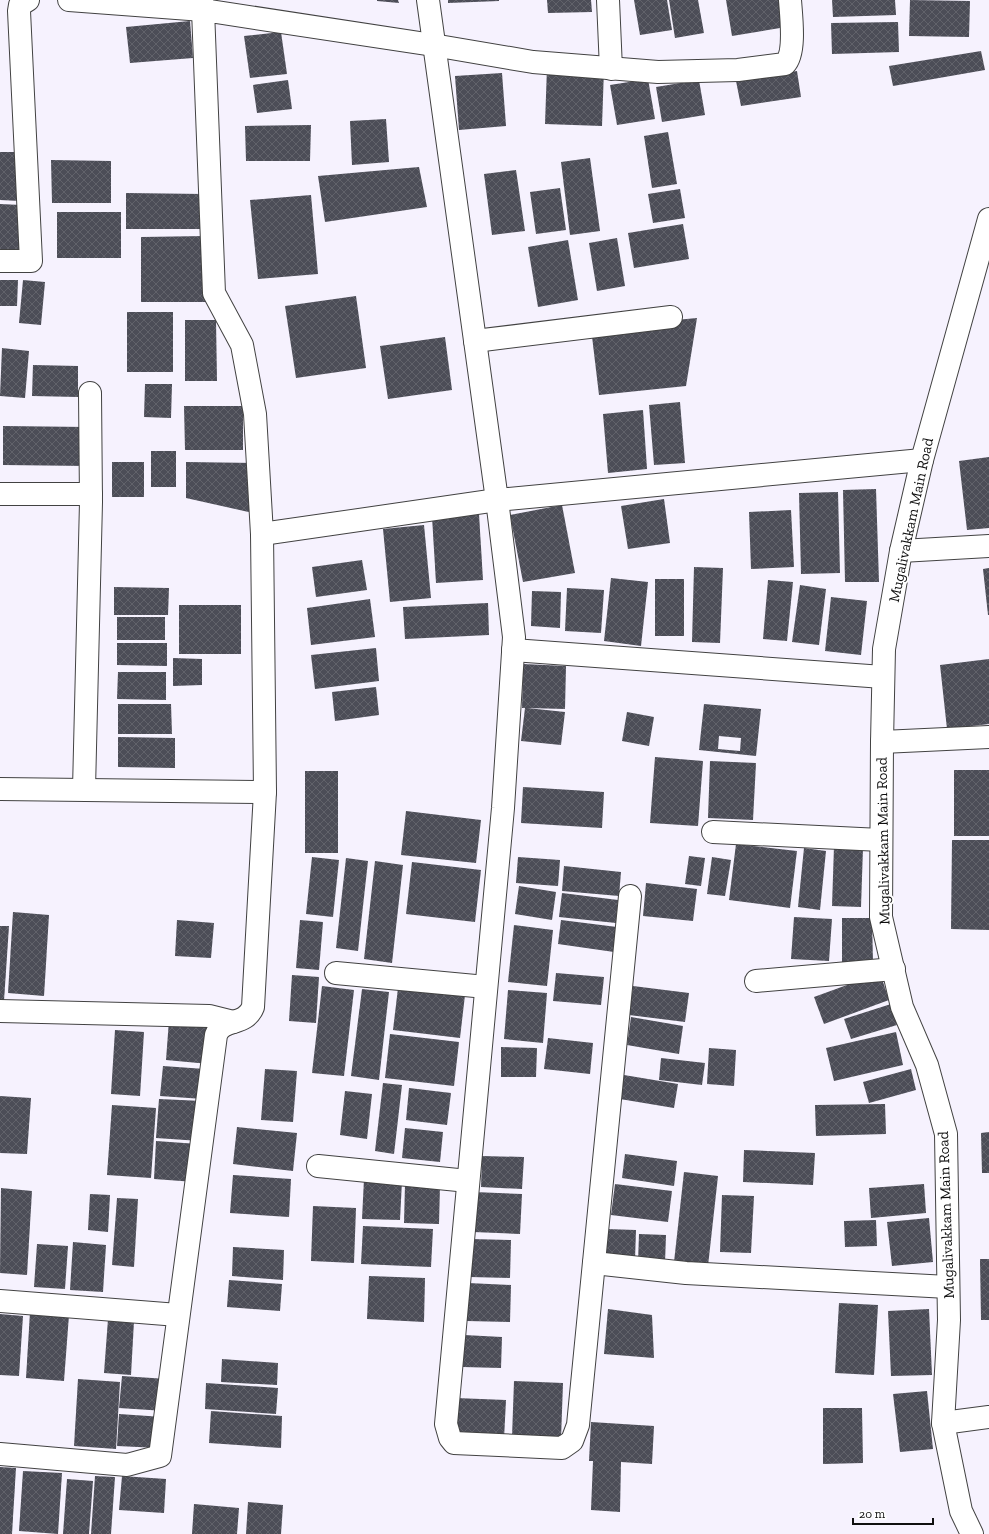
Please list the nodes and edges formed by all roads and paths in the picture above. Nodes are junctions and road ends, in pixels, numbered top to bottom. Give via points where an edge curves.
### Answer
1 (28, 0) edge
2 (69, 0) edge
3 (428, 0) edge
4 (608, 0) edge
5 (790, 0) edge
6 (202, 5) edge
7 (433, 45) junction
8 (611, 69) junction
9 (989, 219) edge
10 (0, 261) edge
11 (671, 317) dead end
12 (475, 341) junction
13 (90, 393) dead end
14 (922, 460) junction
15 (0, 494) edge
16 (91, 494) junction
17 (497, 500) junction
18 (262, 534) junction
19 (989, 546) edge
20 (901, 551) junction
21 (513, 650) junction
22 (883, 677) junction
23 (989, 736) edge
24 (882, 742) junction
25 (0, 789) edge
26 (84, 789) junction
27 (265, 792) junction
28 (713, 832) dead end
29 (881, 840) junction
30 (630, 896) dead end
31 (894, 968) junction
32 (336, 974) dead end
33 (756, 981) dead end
34 (486, 987) junction
35 (0, 1011) edge
36 (232, 1022) junction
37 (318, 1166) dead end
38 (468, 1181) junction
39 (594, 1263) junction
40 (948, 1288) junction
41 (0, 1301) edge
42 (178, 1315) junction
43 (989, 1417) edge
44 (944, 1423) junction
45 (0, 1454) edge
46 (972, 1534) edge

1 - 10 street via 20,5 19,11 30,261
2 - 6 street
3 - 7 street
4 - 8 street
5 - 8 street via 792,36 789,60 785,64 738,70 658,72
6 - 7 street
6 - 18 street via 214,293 242,345 256,414
7 - 8 street via 533,62
7 - 12 street
9 - 14 street, Mugalivakkam Main Road
11 - 12 street
12 - 17 street
13 - 16 street
14 - 17 street
14 - 20 street, Mugalivakkam Main Road
15 - 16 street
16 - 26 street
17 - 18 street
17 - 21 street via 514,637
18 - 27 street
19 - 20 street
20 - 22 street, Mugalivakkam Main Road via 884,650
21 - 22 street
21 - 34 street via 503,808
22 - 24 street, Mugalivakkam Main Road
23 - 24 street
24 - 29 street, Mugalivakkam Main Road
25 - 26 street
26 - 27 street
27 - 36 street via 253,1007 245,1018
28 - 29 street
29 - 31 street, Mugalivakkam Main Road via 882,918
30 - 39 street
31 - 33 street
31 - 40 street, Mugalivakkam Main Road via 902,1007 927,1065 946,1134
32 - 34 street
34 - 38 street
35 - 36 street via 209,1016
36 - 42 street via 218,1029 216,1035
37 - 38 street
38 - 39 street via 446,1424 454,1443 562,1448 572,1441 579,1416
39 - 40 street via 686,1273
40 - 44 street, Mugalivakkam Main Road
41 - 42 street
42 - 45 street via 160,1456 128,1465
43 - 44 street
44 - 46 street, Mugalivakkam Main Road via 961,1511

